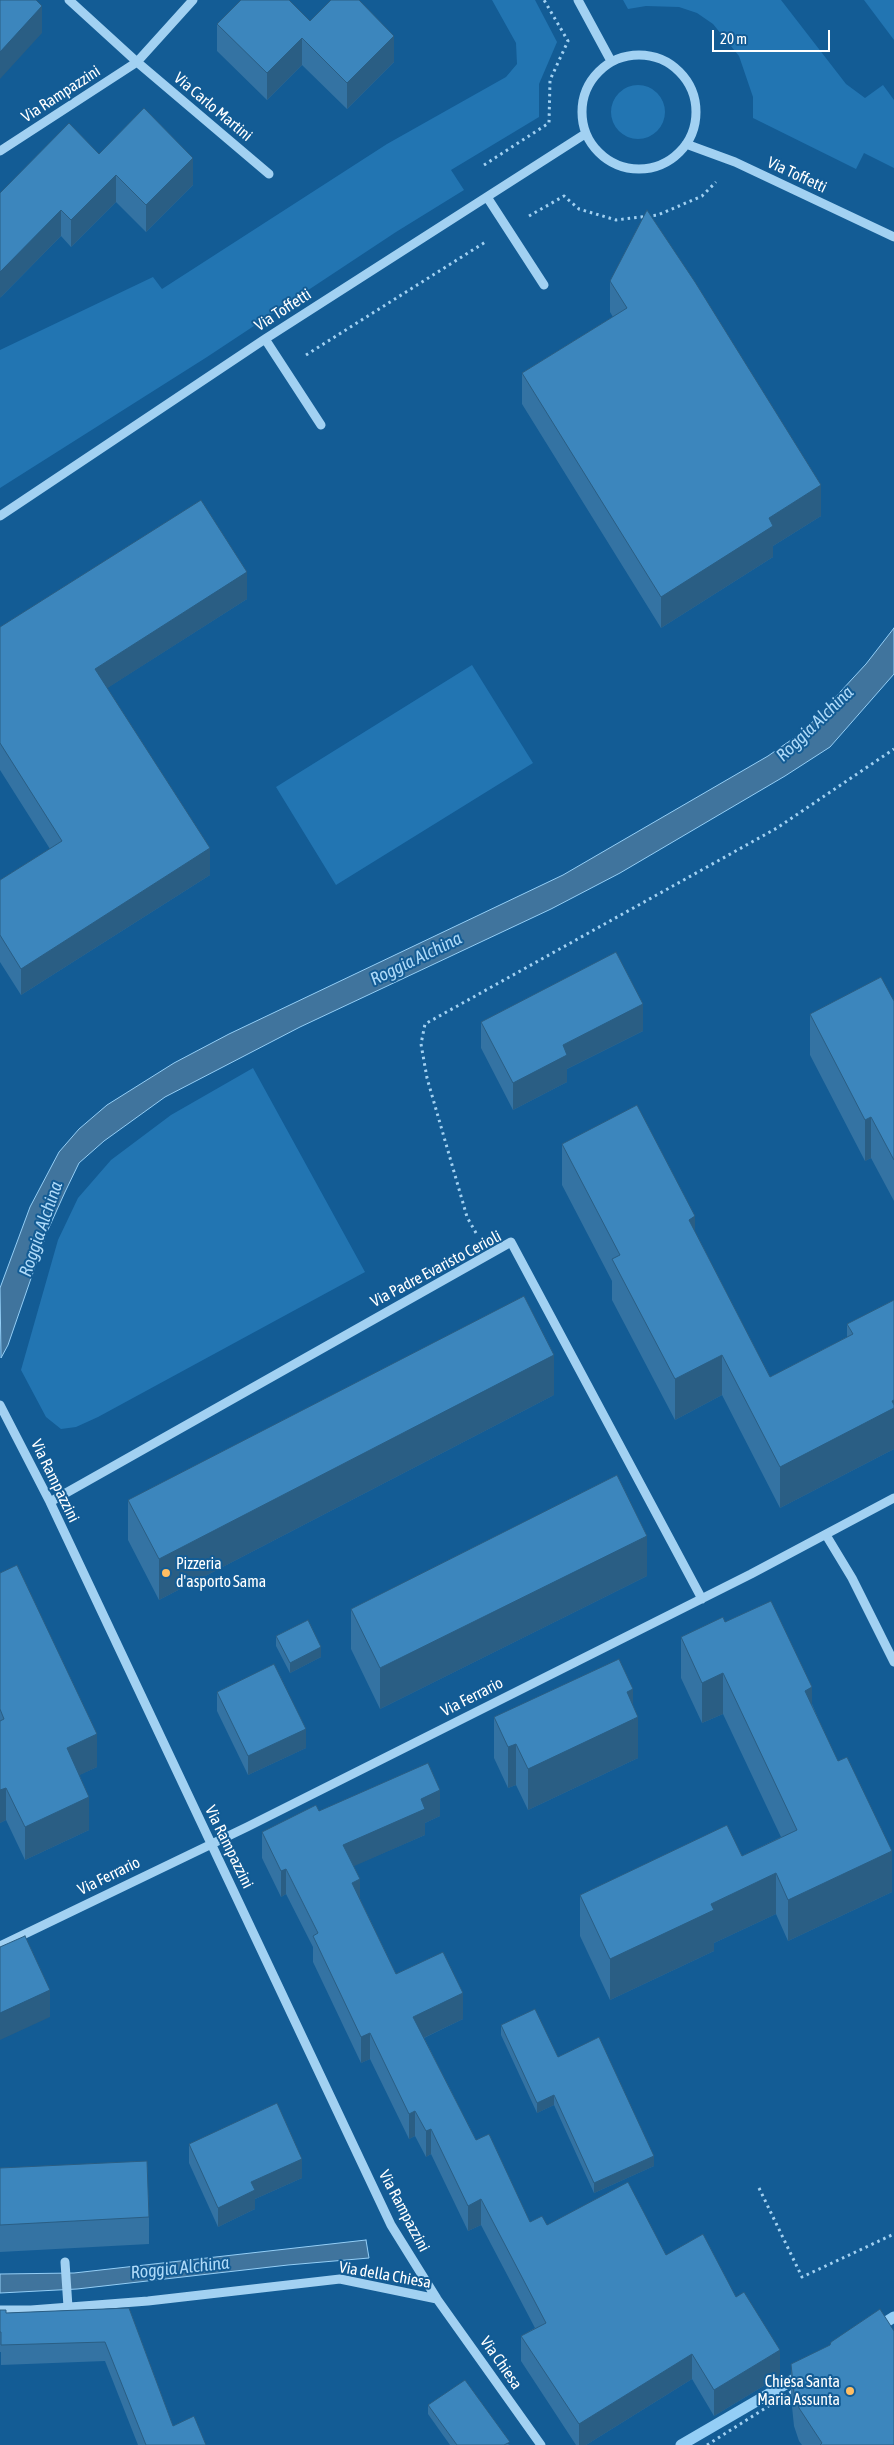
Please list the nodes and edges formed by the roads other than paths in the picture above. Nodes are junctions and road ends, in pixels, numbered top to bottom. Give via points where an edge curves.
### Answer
1 (69, 0) edge
2 (193, 0) edge
3 (578, 0) edge
4 (611, 61) junction
5 (138, 62) junction
6 (585, 134) junction
7 (686, 144) junction
8 (0, 151) edge
9 (269, 174) dead end
10 (487, 197) junction
11 (894, 237) edge
12 (544, 285) dead end
13 (264, 339) junction
14 (321, 425) dead end
15 (0, 516) edge
16 (0, 1405) edge
17 (894, 1498) edge
18 (50, 1502) junction
19 (826, 1535) junction
20 (702, 1599) junction
21 (894, 1662) edge
22 (210, 1844) junction
23 (0, 1946) edge
24 (65, 2262) dead end
25 (437, 2299) junction
26 (68, 2307) junction
27 (0, 2310) edge
28 (541, 2445) edge

1 - 5 street, Via Carlo Martini
2 - 5 street
3 - 4 street
4 - 6 street via 598,71 582,101 581,118
4 - 7 street via 629,55 648,55 666,61 681,73 692,89 696,108 694,126
5 - 8 street, Via Rampazzini
5 - 9 street, Via Carlo Martini
6 - 7 street via 608,161 624,168 642,170 659,166 675,157
6 - 10 street, Via Toffetti
7 - 11 street, Via Toffetti via 735,162
10 - 12 street
10 - 13 street, Via Toffetti
13 - 14 street
13 - 15 street, Via Toffetti
16 - 18 street, Via Rampazzini
17 - 19 street, Via Ferrario
18 - 20 street, Via Padre Evaristo Cerioli via 511,1242
18 - 22 street, Via Rampazzini
19 - 20 street, Via Ferrario
19 - 21 street via 852,1578
20 - 22 street, Via Ferrario
22 - 23 street, Via Ferrario
22 - 25 street, Via Rampazzini via 256,1934 391,2226
24 - 26 street
25 - 26 street, Via della Chiesa via 340,2279
25 - 28 street, Via Chiesa
26 - 27 street, Via della Chiesa

